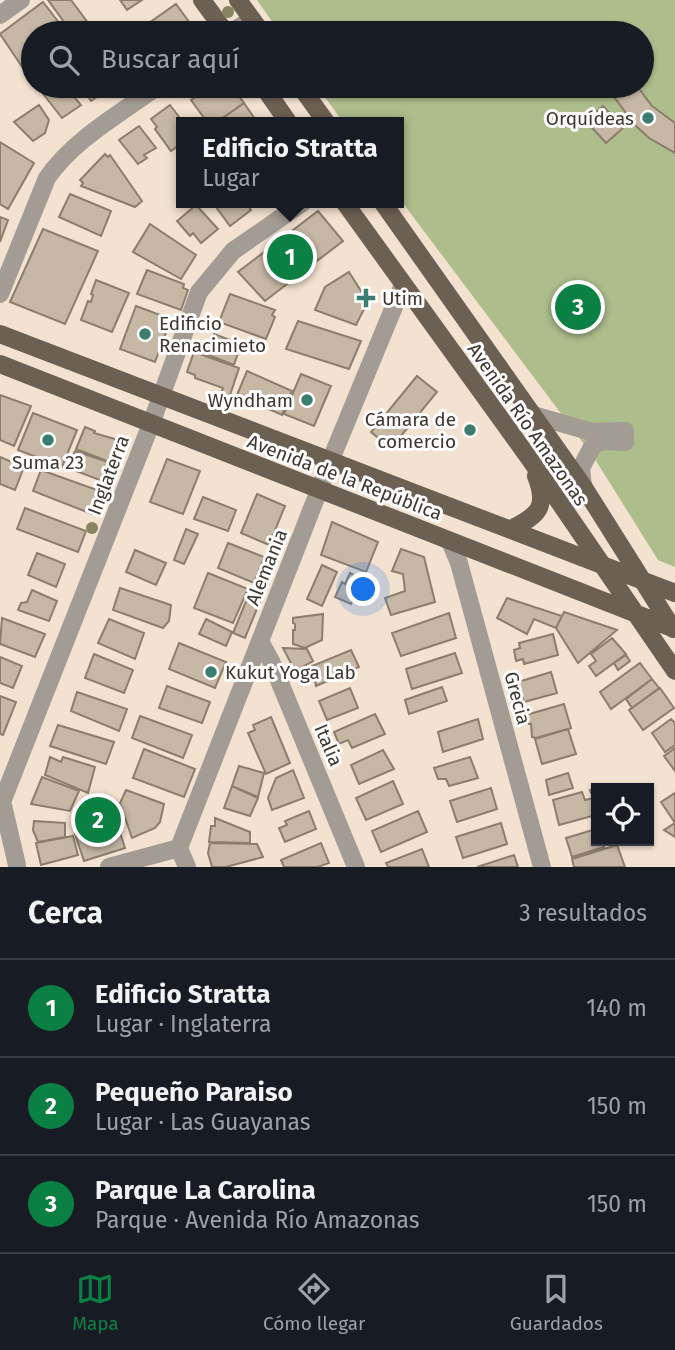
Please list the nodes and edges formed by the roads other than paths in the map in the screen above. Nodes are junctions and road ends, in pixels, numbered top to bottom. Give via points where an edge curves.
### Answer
1 (21, 0) edge
2 (202, 0) edge
3 (238, 0) edge
4 (0, 15) edge
5 (219, 21) edge
6 (253, 21) edge
7 (141, 98) edge
8 (271, 98) edge
9 (309, 98) edge
10 (284, 117) edge
11 (322, 117) edge
12 (295, 208) edge
13 (349, 208) edge
14 (387, 208) edge
15 (403, 285) junction
16 (0, 294) edge
17 (0, 334) edge
18 (0, 365) edge
19 (162, 396) junction
20 (533, 415) junction
21 (151, 424) junction
22 (529, 458) junction
23 (331, 460) junction
24 (583, 486) junction
25 (320, 490) junction
26 (511, 529) junction
27 (450, 541) junction
28 (599, 563) junction
29 (642, 580) junction
30 (675, 593) edge
31 (633, 613) junction
32 (674, 630) edge
33 (260, 641) junction
34 (675, 671) edge
35 (1, 804) edge
36 (179, 848) junction
37 (0, 853) edge
38 (18, 866) edge
39 (109, 867) edge
40 (187, 867) edge
41 (356, 867) edge
42 (542, 867) edge

1 - 4 street
2 - 5 main road
3 - 6 main road
7 - 16 street via 55,166
8 - 10 main road
9 - 11 main road
12 - 19 street, Inglaterra via 233,251 199,292
13 - 15 main road, Avenida Río Amazonas
14 - 20 main road, Avenida Río Amazonas
15 - 22 main road, Avenida Río Amazonas
15 - 23 street, Alemania
17 - 19 main road, Avenida de la República
18 - 21 main road, Avenida de la República
19 - 21 street, Inglaterra
19 - 23 main road, Avenida de la República
20 - 24 main road, Avenida Río Amazonas
20 - 24 street via 625,436 593,445 582,468
21 - 25 main road, Avenida de la República
21 - 35 street, Inglaterra
22 - 26 main road via 542,501 531,519
22 - 28 main road, Avenida Río Amazonas
23 - 25 street, Alemania
23 - 26 main road, Avenida de la República
24 - 29 main road, Avenida Río Amazonas
25 - 27 main road, Avenida de la República
25 - 33 street, Alemania
26 - 28 main road, Avenida de la República
27 - 31 main road, Avenida de la República
27 - 42 street, Grecia
28 - 29 main road, Avenida de la República
28 - 31 main road, Avenida Río Amazonas
29 - 30 main road, Avenida de la República
29 - 32 main road, Avenida Río Amazonas
31 - 32 main road, Avenida de la República
31 - 34 main road, Avenida Río Amazonas
33 - 36 street, Alemania
33 - 41 street, Italia
35 - 38 street, Inglaterra
36 - 39 street
36 - 40 street
37 - 38 street

